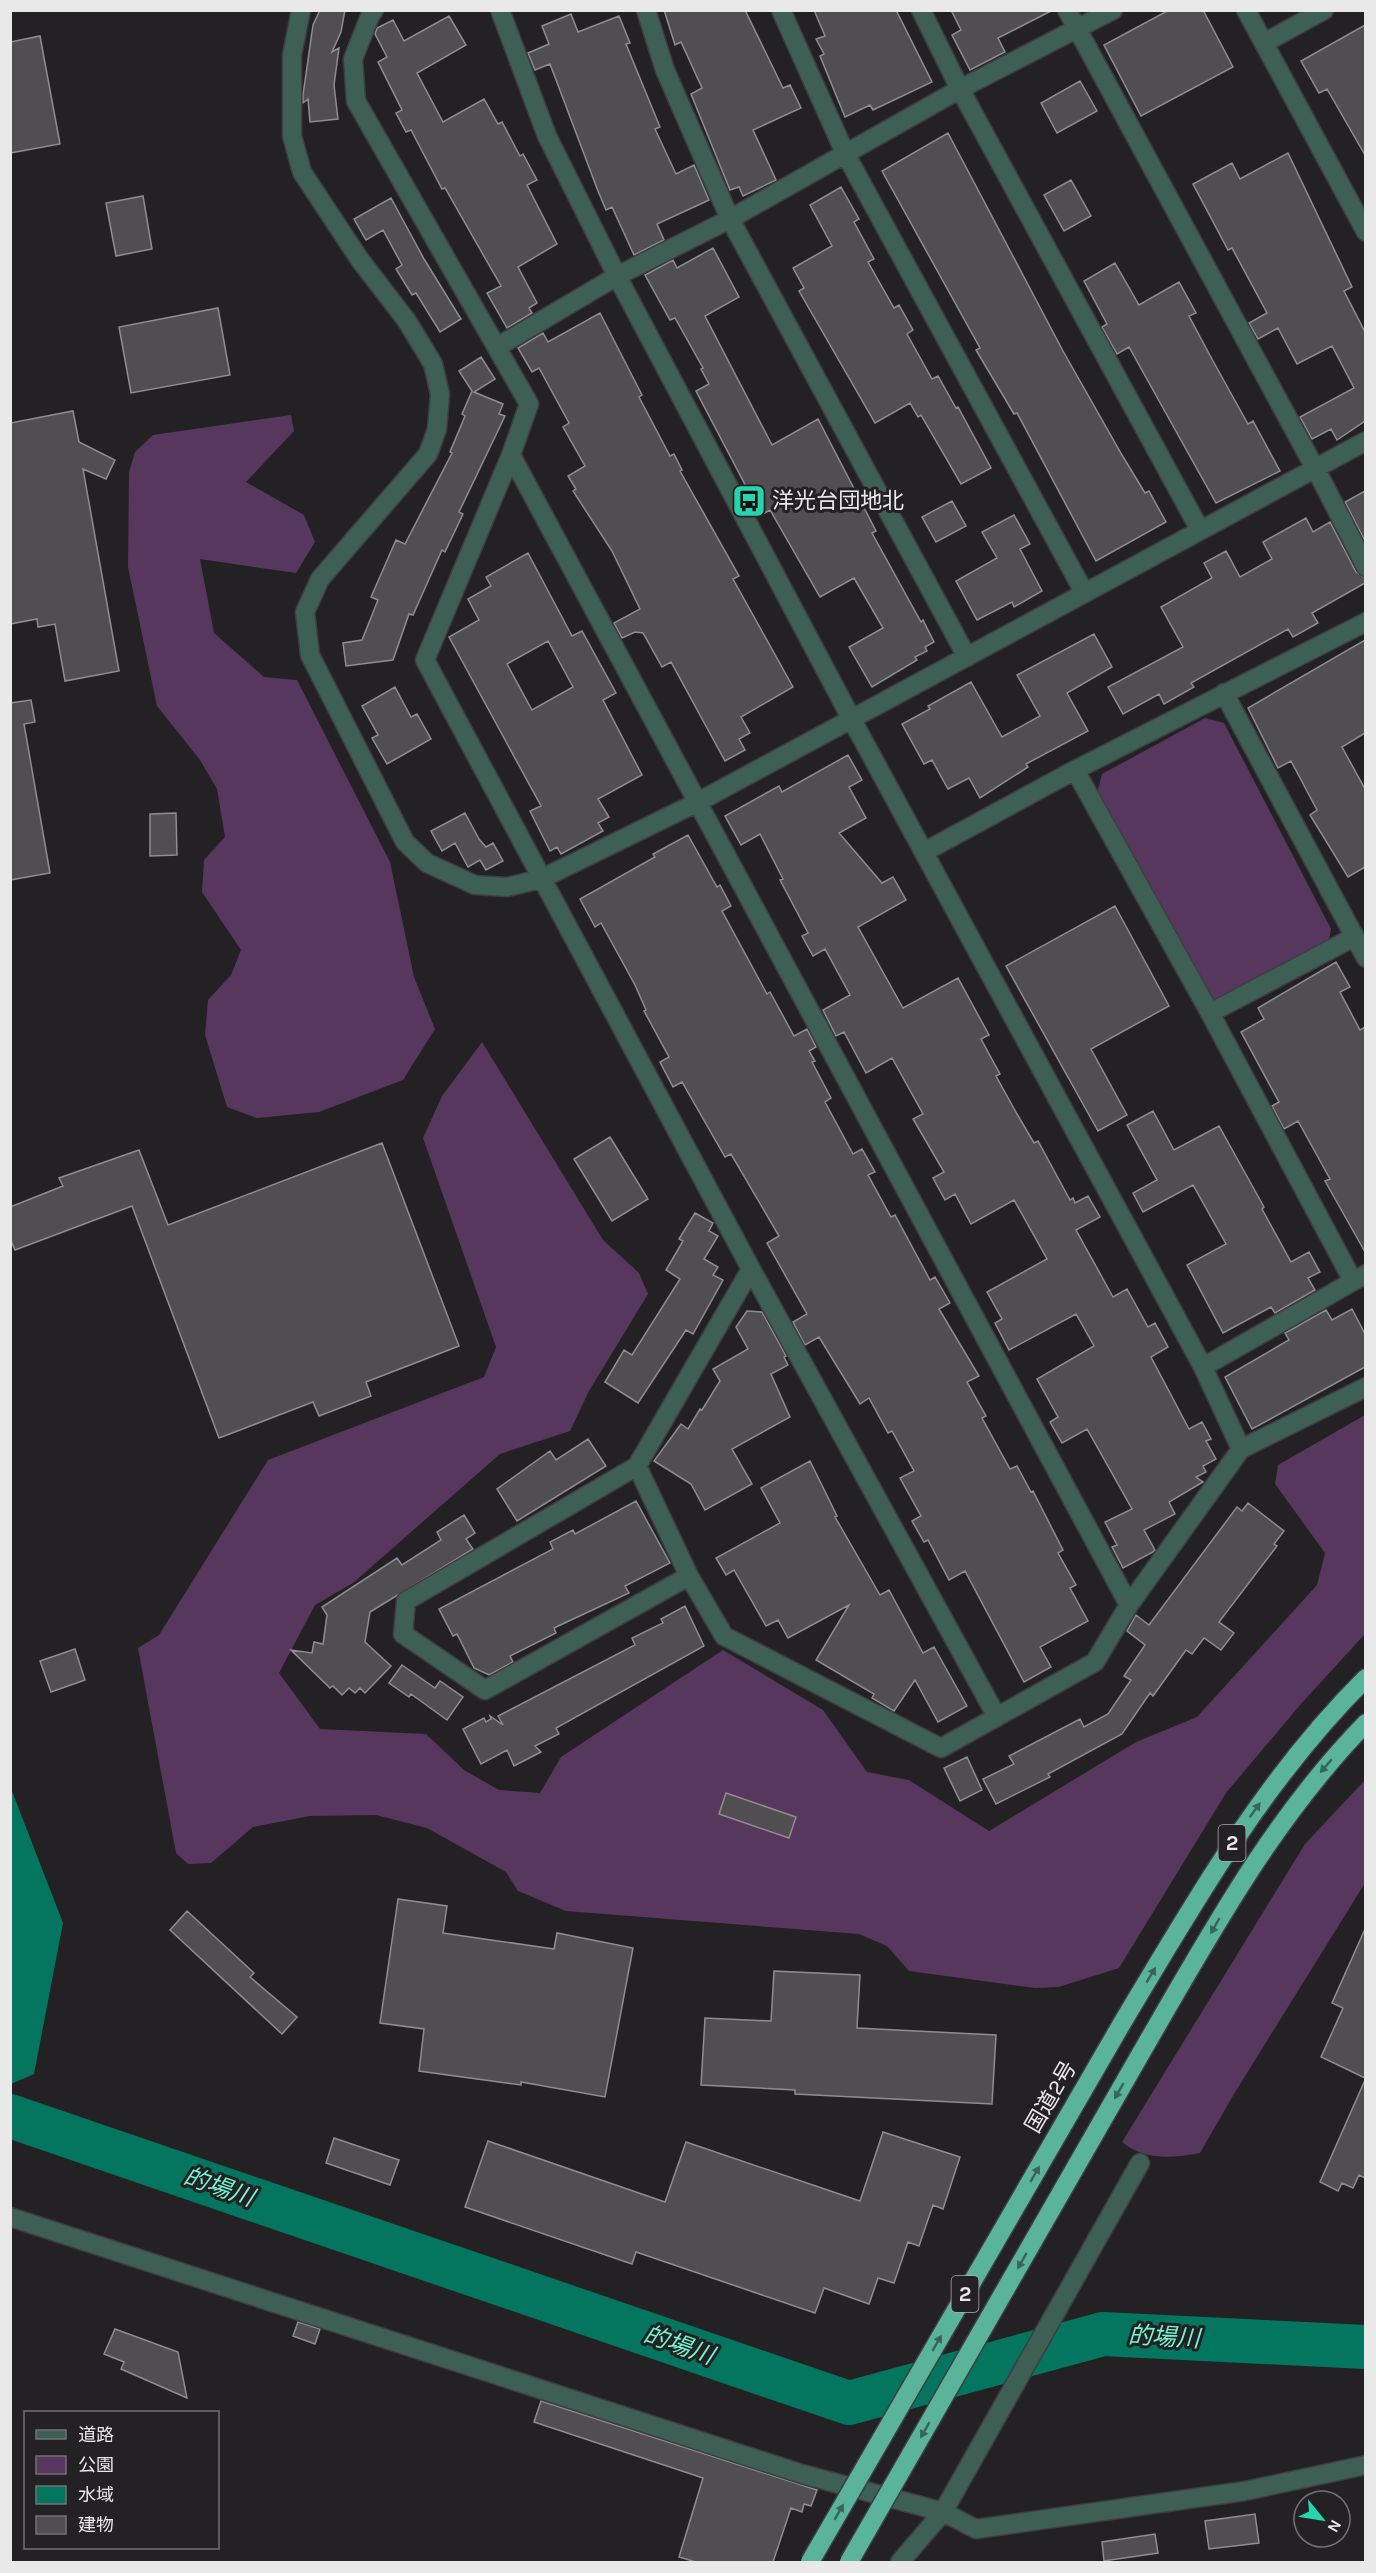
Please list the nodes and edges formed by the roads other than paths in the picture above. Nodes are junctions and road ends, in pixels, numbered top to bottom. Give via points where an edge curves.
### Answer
1 (301, 10) edge
2 (374, 10) edge
3 (500, 10) edge
4 (646, 10) edge
5 (781, 10) edge
6 (921, 10) edge
7 (1067, 10) edge
8 (1113, 10) edge
9 (1246, 10) edge
10 (1324, 10) edge
11 (1077, 31) junction
12 (1264, 43) junction
13 (960, 89) junction
14 (845, 153) junction
15 (730, 219) junction
16 (1365, 232) edge
17 (617, 276) junction
18 (497, 347) junction
19 (1365, 441) edge
20 (511, 455) junction
21 (1314, 467) junction
22 (1200, 530) junction
23 (1365, 567) edge
24 (1084, 592) junction
25 (1365, 622) edge
26 (967, 657) junction
27 (1224, 693) junction
28 (851, 718) junction
29 (1075, 770) junction
30 (698, 802) junction
31 (924, 852) junction
32 (541, 879) junction
33 (1354, 937) junction
34 (1365, 958) edge
35 (1210, 1013) junction
36 (751, 1269) junction
37 (1359, 1277) edge
38 (1203, 1367) junction
39 (1365, 1387) edge
40 (1241, 1449) junction
41 (637, 1466) junction
42 (689, 1576) junction
43 (1129, 1605) junction
44 (1365, 1678) edge
45 (997, 1718) junction
46 (1365, 1724) edge
47 (1140, 2163) dead end
48 (10, 2217) edge
49 (1365, 2465) edge
50 (943, 2512) junction
51 (810, 2562) edge
52 (849, 2562) edge
53 (900, 2562) edge

1 - 32 street via 292,55 292,136 302,172 360,260 407,321 433,364 440,394 437,429 428,454 320,579 305,612 310,655 405,842 427,863 475,885 507,887
2 - 18 street via 353,59 356,101
3 - 17 street via 547,136
4 - 15 street via 665,70
5 - 14 street
6 - 13 street
7 - 11 street
8 - 11 street
9 - 12 street
10 - 12 street
11 - 13 street
11 - 21 street
12 - 16 street
13 - 14 street
13 - 22 street
14 - 15 street
14 - 24 street
15 - 17 street
15 - 26 street
17 - 18 street
17 - 28 street
18 - 20 street via 529,404
19 - 21 street
20 - 30 street
20 - 32 street via 425,660
21 - 22 street
21 - 23 street
22 - 24 street
24 - 26 street
25 - 27 street
26 - 28 street
27 - 29 street
27 - 33 street
28 - 30 street
28 - 31 street
29 - 31 street
29 - 35 street
30 - 32 street
30 - 43 street
31 - 38 street
32 - 36 street
33 - 34 street
33 - 35 street
35 - 37 street
36 - 41 street
36 - 45 street
37 - 38 street
38 - 40 street
39 - 40 street
40 - 43 street
41 - 42 street
41 - 42 street via 406,1601 403,1634 485,1690
42 - 45 street via 724,1636 940,1748
43 - 45 street via 1095,1662
51 -> 44 highway, 国道2号 / 2, bridge via 1204,1887 1257,1806
46 -> 52 highway, 2, bridge via 1316,1778 1251,1867
47 - 50 street
48 - 50 street via 802,2474
49 - 50 street via 1245,2491 976,2529
50 - 53 street

